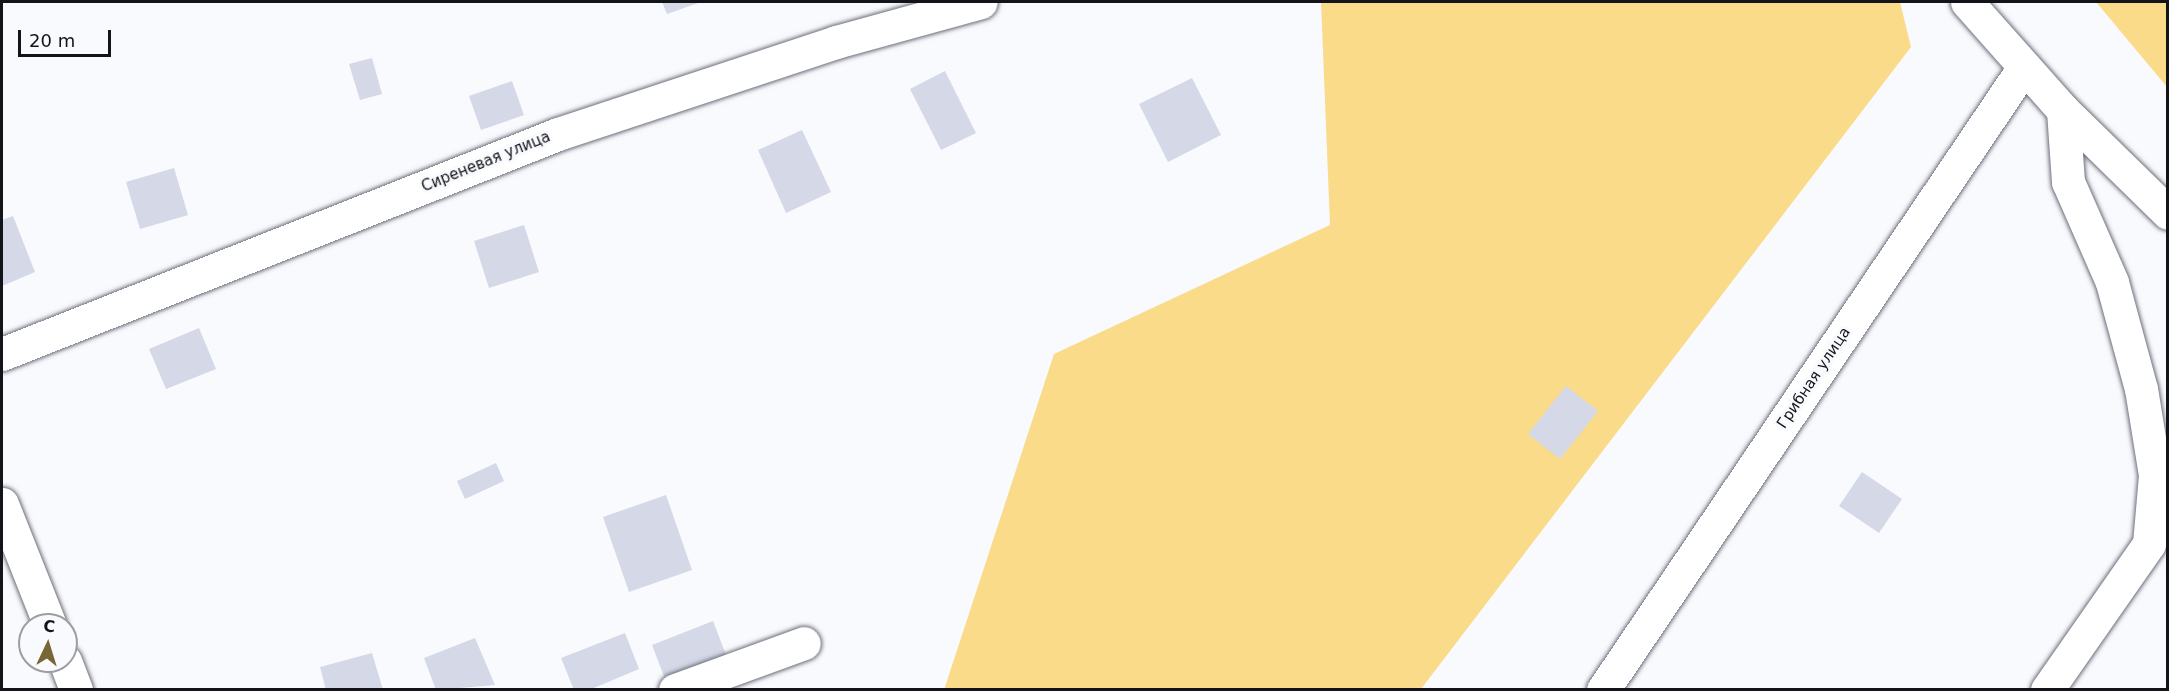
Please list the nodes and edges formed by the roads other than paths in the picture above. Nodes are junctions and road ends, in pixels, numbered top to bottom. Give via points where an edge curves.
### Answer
1 (981, 2) edge
2 (1967, 2) edge
3 (2024, 67) junction
4 (2062, 110) junction
5 (2168, 213) edge
6 (2, 354) edge
7 (2, 504) edge
8 (2168, 514) edge
9 (2149, 544) junction
10 (45, 613) edge
11 (804, 643) dead end
12 (70, 673) edge
13 (76, 690) edge
14 (675, 690) edge
15 (1604, 690) edge
16 (2047, 690) edge

1 - 6 street, Сиреневая улица via 836,42 558,134
2 - 3 street
3 - 4 street
3 - 15 street, Грибная улица
4 - 5 street
4 - 9 street via 2068,182 2112,282 2141,389 2155,475
7 - 10 street
8 - 9 street
9 - 16 street
11 - 14 street
12 - 13 street

